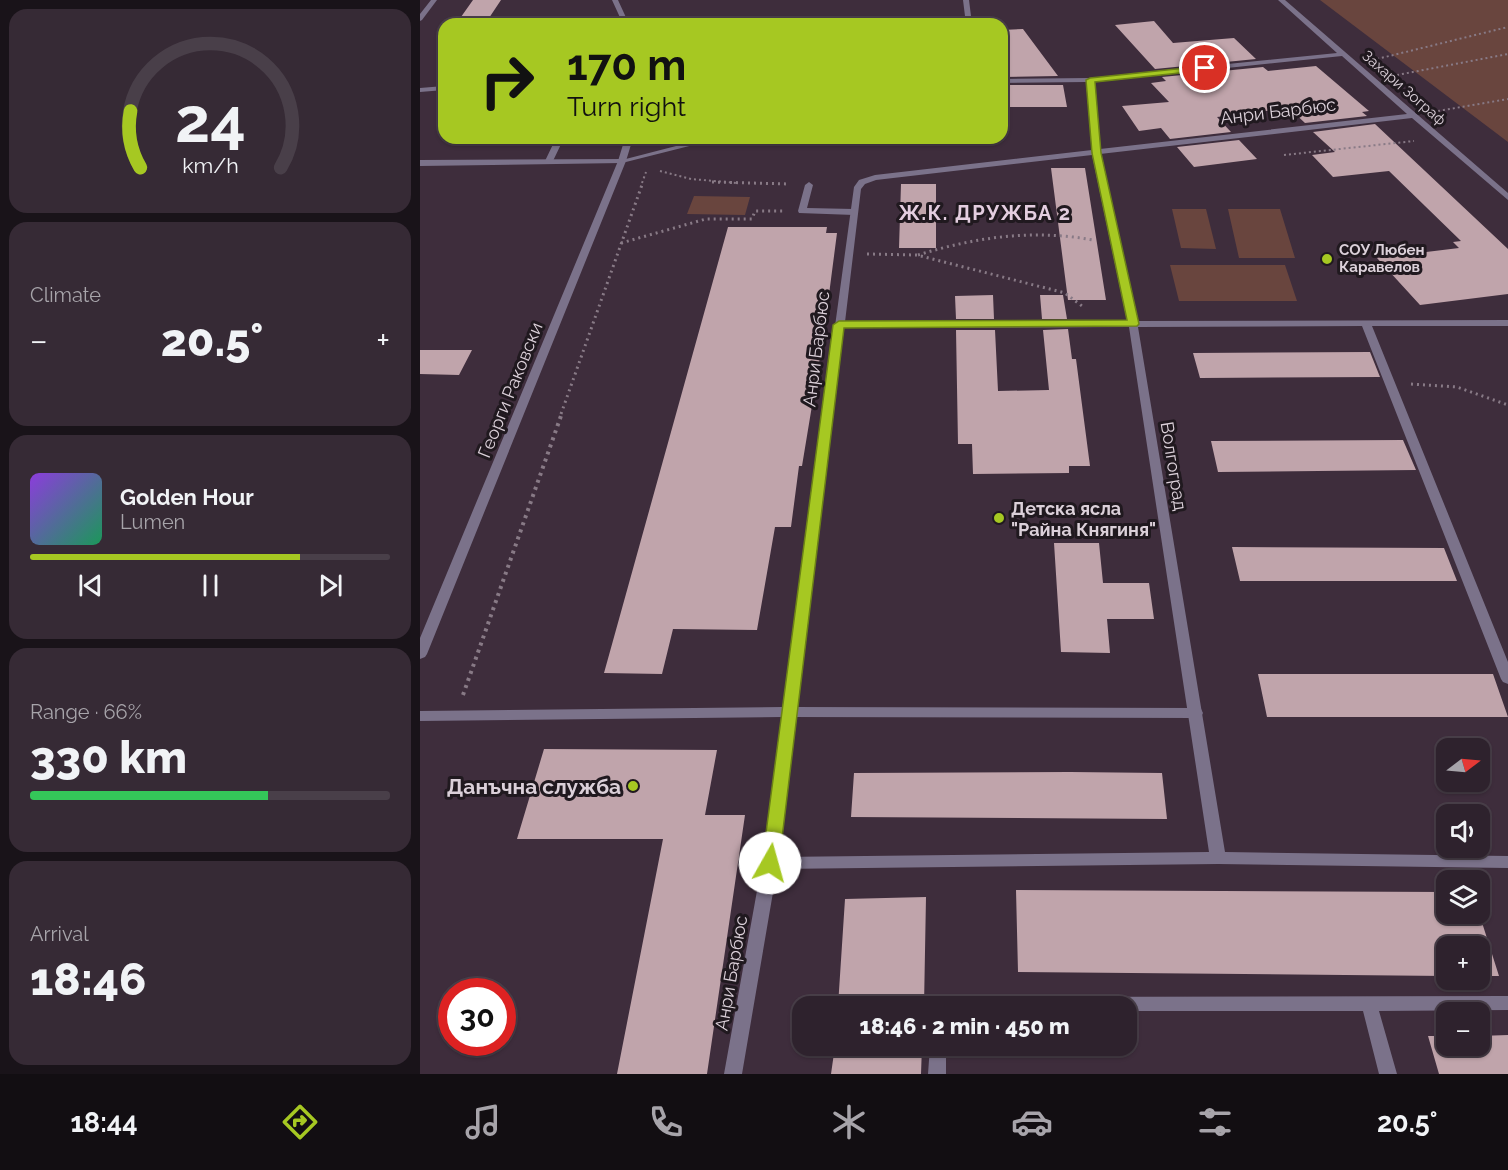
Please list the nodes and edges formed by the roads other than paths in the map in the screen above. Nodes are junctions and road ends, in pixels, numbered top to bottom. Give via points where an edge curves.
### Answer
1 (434, 0) edge
2 (615, 0) edge
3 (966, 0) edge
4 (1281, 0) edge
5 (623, 18) edge
6 (968, 18) edge
7 (420, 19) edge
8 (1344, 54) junction
9 (1090, 80) junction
10 (1008, 81) edge
11 (438, 88) edge
12 (420, 90) edge
13 (1415, 115) junction
14 (557, 144) edge
15 (627, 144) edge
16 (694, 144) edge
17 (1096, 153) junction
18 (549, 161) junction
19 (622, 161) junction
20 (422, 163) edge
21 (809, 184) road end
22 (1508, 196) edge
23 (854, 212) junction
24 (1366, 323) junction
25 (1508, 323) edge
26 (1133, 324) junction
27 (839, 325) junction
28 (420, 654) edge
29 (1508, 679) edge
30 (789, 712) junction
31 (1196, 713) junction
32 (420, 716) edge
33 (1218, 858) junction
34 (1508, 862) edge
35 (770, 863) junction
36 (1369, 1003) junction
37 (1508, 1003) edge
38 (1137, 1004) edge
39 (938, 1056) edge
40 (733, 1074) edge
41 (938, 1074) edge
42 (1388, 1074) edge

1 - 7 street
2 - 5 street
3 - 6 street
4 - 8 street, Захари Зограф
8 - 9 street
8 - 13 street, Захари Зограф
9 - 10 street
9 - 17 street, Волгоград
11 - 12 street
13 - 17 street, Анри Барбюс
13 - 22 street, Захари Зограф
14 - 18 street
15 - 19 street, Георги Раковски
16 - 19 street
17 - 23 street, Анри Барбюс via 875,178 862,182 857,189
17 - 26 street, Волгоград
18 - 19 street
18 - 20 street
19 - 28 street, Георги Раковски
21 - 23 street via 802,211
23 - 27 street, Анри Барбюс
24 - 25 street
24 - 26 street
24 - 29 street
26 - 27 street
26 - 31 street, Волгоград
27 - 30 street, Анри Барбюс
30 - 31 street
30 - 32 street
30 - 35 street, Анри Барбюс
31 - 33 street, Волгоград
33 - 34 street
33 - 35 street
35 - 40 street, Анри Барбюс
36 - 37 street
36 - 38 street
36 - 42 street
39 - 41 street

